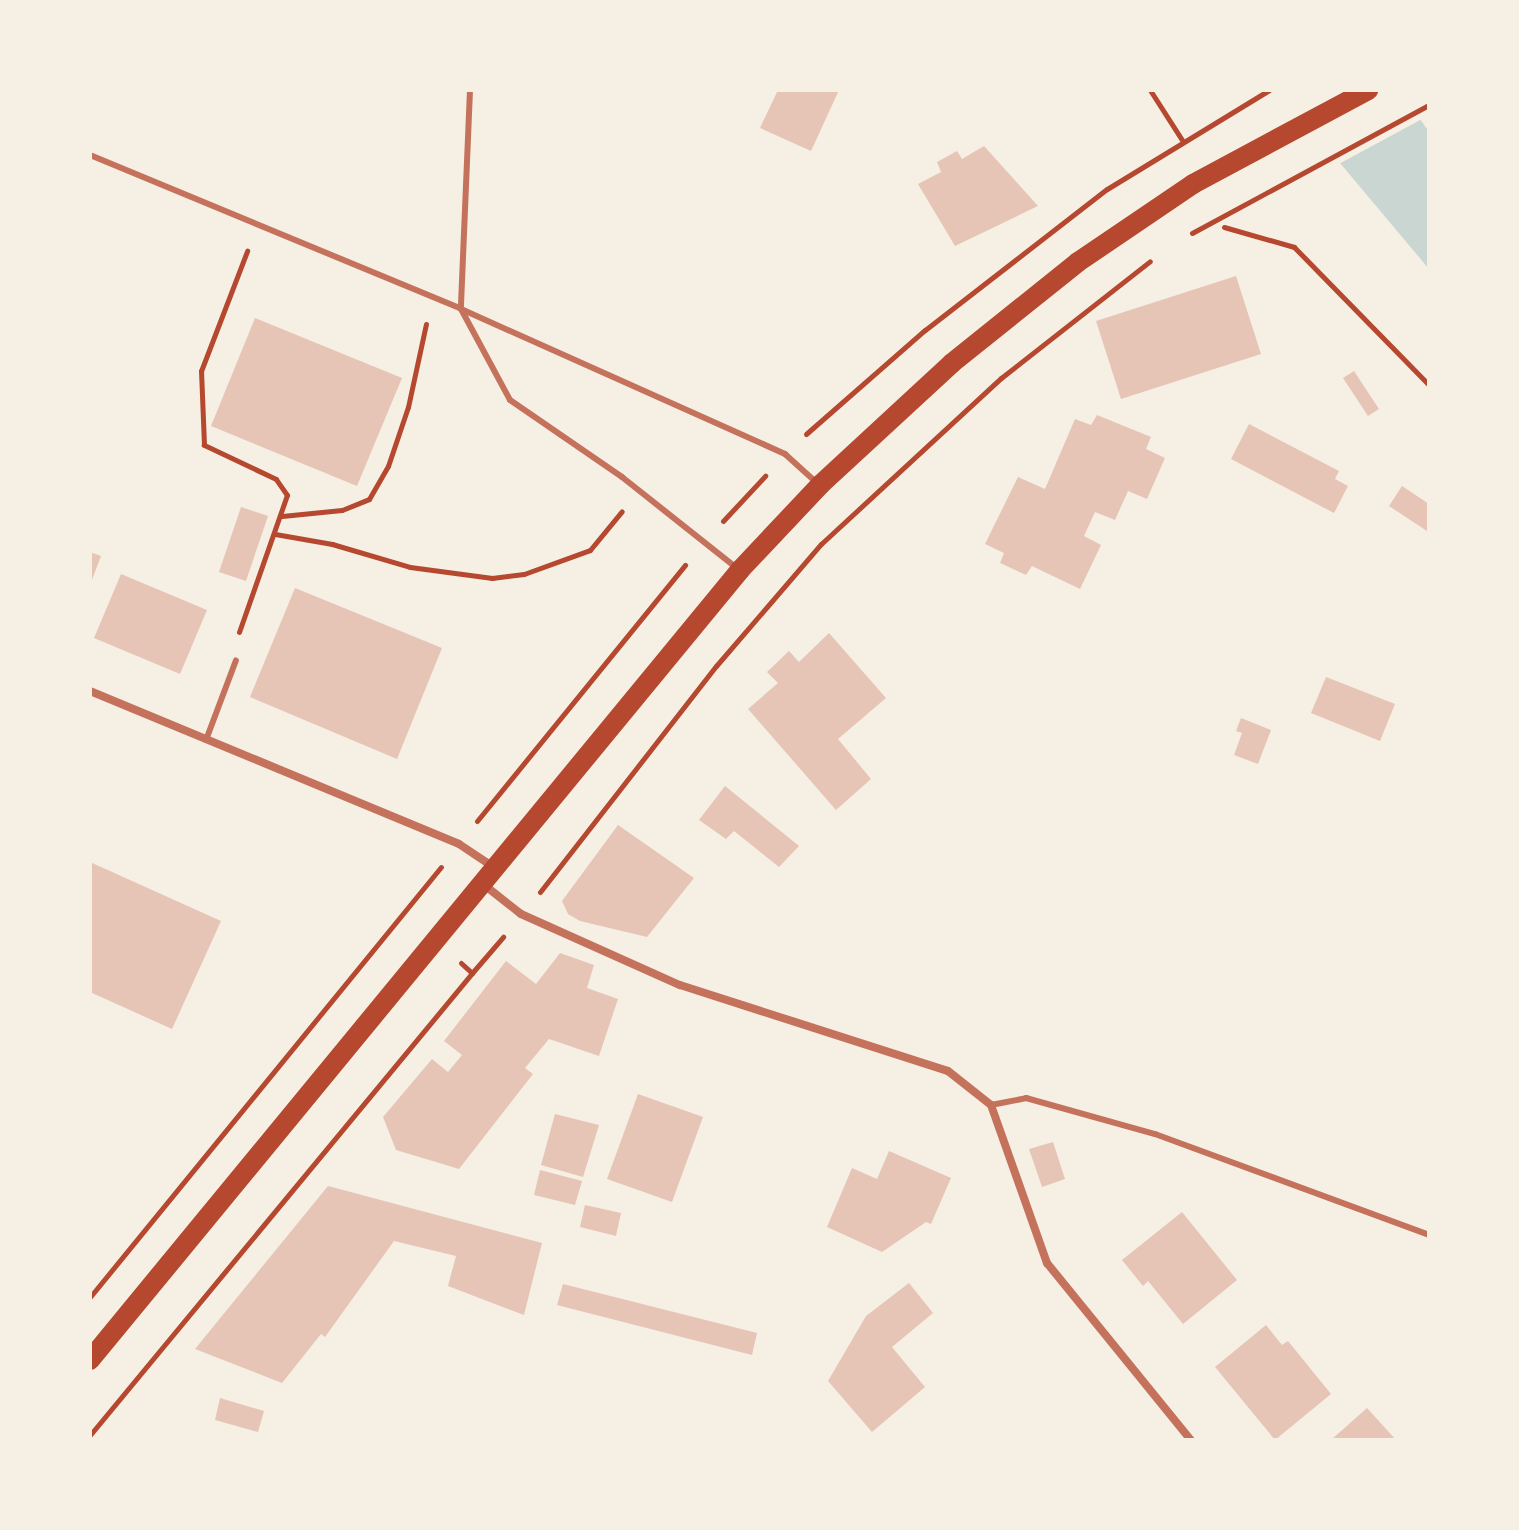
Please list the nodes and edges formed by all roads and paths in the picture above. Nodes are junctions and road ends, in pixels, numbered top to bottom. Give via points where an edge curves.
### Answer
1 (470, 90) edge
2 (1150, 90) edge
3 (1269, 90) edge
4 (1368, 90) edge
5 (1429, 105) edge
6 (1196, 130) dead end
7 (1182, 140) dead end
8 (90, 155) edge
9 (257, 224) junction
10 (1224, 227) dead end
11 (1185, 237) dead end
12 (1162, 253) dead end
13 (431, 297) junction
14 (461, 309) junction
15 (1429, 385) edge
16 (820, 485) junction
17 (640, 491) junction
18 (282, 516) junction
19 (275, 534) junction
20 (740, 570) junction
21 (236, 660) joint
22 (90, 691) edge
23 (206, 740) junction
24 (489, 876) junction
25 (403, 914) dead end
26 (521, 914) junction
27 (435, 941) junction
28 (472, 973) junction
29 (991, 1105) junction
30 (1429, 1235) edge
31 (90, 1360) edge
32 (90, 1435) edge
33 (1191, 1440) edge

1 - 14 lane
2 - 7 path
3 - 6 path
4 - 16 main road via 1193,184 1078,262 952,363
5 - 11 path
8 - 9 lane
9 - 13 lane
9 - 18 path via 201,371 204,445 276,479 287,495
10 - 15 path via 1294,247
12 - 26 path via 1001,378 821,544 716,666
13 - 14 lane
13 - 18 path via 408,407 388,466 369,499 342,510
14 - 16 lane via 785,454
14 - 17 lane via 510,400
16 - 20 main road
17 - 19 path via 590,550 524,574 464,577
17 - 20 lane
18 - 19 path
19 - 21 path via 238,635
20 - 24 main road
21 - 23 lane
22 - 23 street
23 - 24 street via 459,844
24 - 26 street
24 - 27 main road
25 - 27 path
26 - 28 path
26 - 29 street via 680,985 948,1071
27 - 28 path
27 - 31 main road
28 - 32 path
29 - 30 lane via 1026,1098 1155,1134
29 - 33 street via 1047,1263

